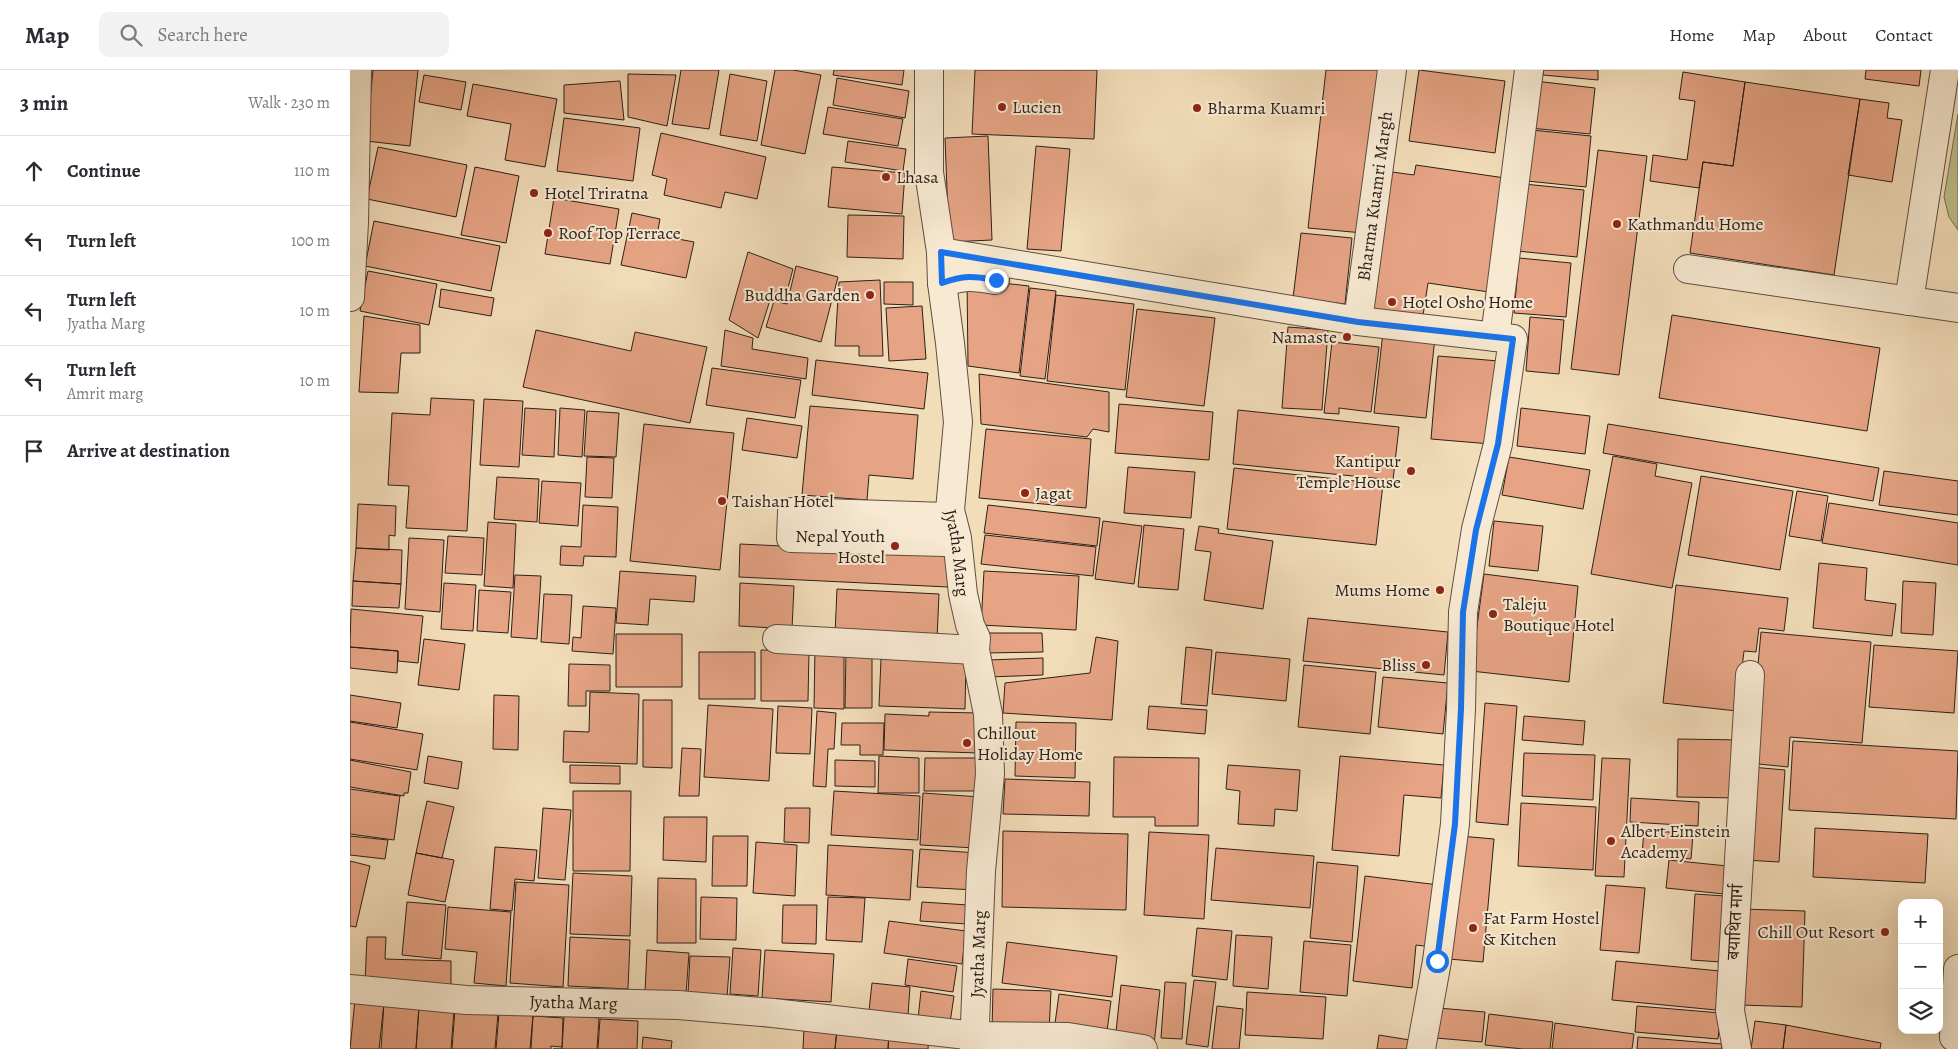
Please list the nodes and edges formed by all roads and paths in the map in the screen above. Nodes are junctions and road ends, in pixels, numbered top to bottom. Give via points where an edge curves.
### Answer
1 (356, 70) edge
2 (929, 70) edge
3 (1392, 70) edge
4 (1529, 70) edge
5 (1945, 70) edge
6 (941, 252) junction
7 (1688, 269) dead end
8 (996, 280) dead end
9 (942, 283) junction
10 (350, 297) edge
11 (1909, 301) junction
12 (1958, 308) edge
13 (1358, 322) junction
14 (1496, 337) junction
15 (953, 535) junction
16 (777, 638) dead end
17 (975, 650) junction
18 (1750, 675) dead end
19 (1958, 969) edge
20 (350, 989) edge
21 (1958, 1039) edge
22 (974, 1043) edge
23 (1143, 1049) edge
24 (1421, 1049) edge
25 (1737, 1049) edge

1 - 10 street
2 - 6 street, Jyatha Marg via 929,172
3 - 13 street, Bharma Kuamri Margh
4 - 14 street
5 - 11 street
6 - 9 street, Jyatha Marg
6 - 13 street
7 - 11 street
8 - 9 street via 972,276
9 - 15 street, Jyatha Marg via 958,422 950,510
11 - 12 street
13 - 14 street
14 - 24 street via 1513,339 1498,444 1476,530 1463,612 1455,824 1437,961
15 - 15 street via 946,517 792,512 791,538 945,542
15 - 17 street, Jyatha Marg via 963,594 976,638
16 - 17 street
17 - 22 street, Jyatha Marg via 988,714 990,774 981,871
18 - 25 street, बयाथित मार्ग via 1730,1011
19 - 21 street via 1954,1037
20 - 22 street, Jyatha Marg via 466,1000 678,1005 773,1013
22 - 23 street, Jyatha Marg via 1068,1037

